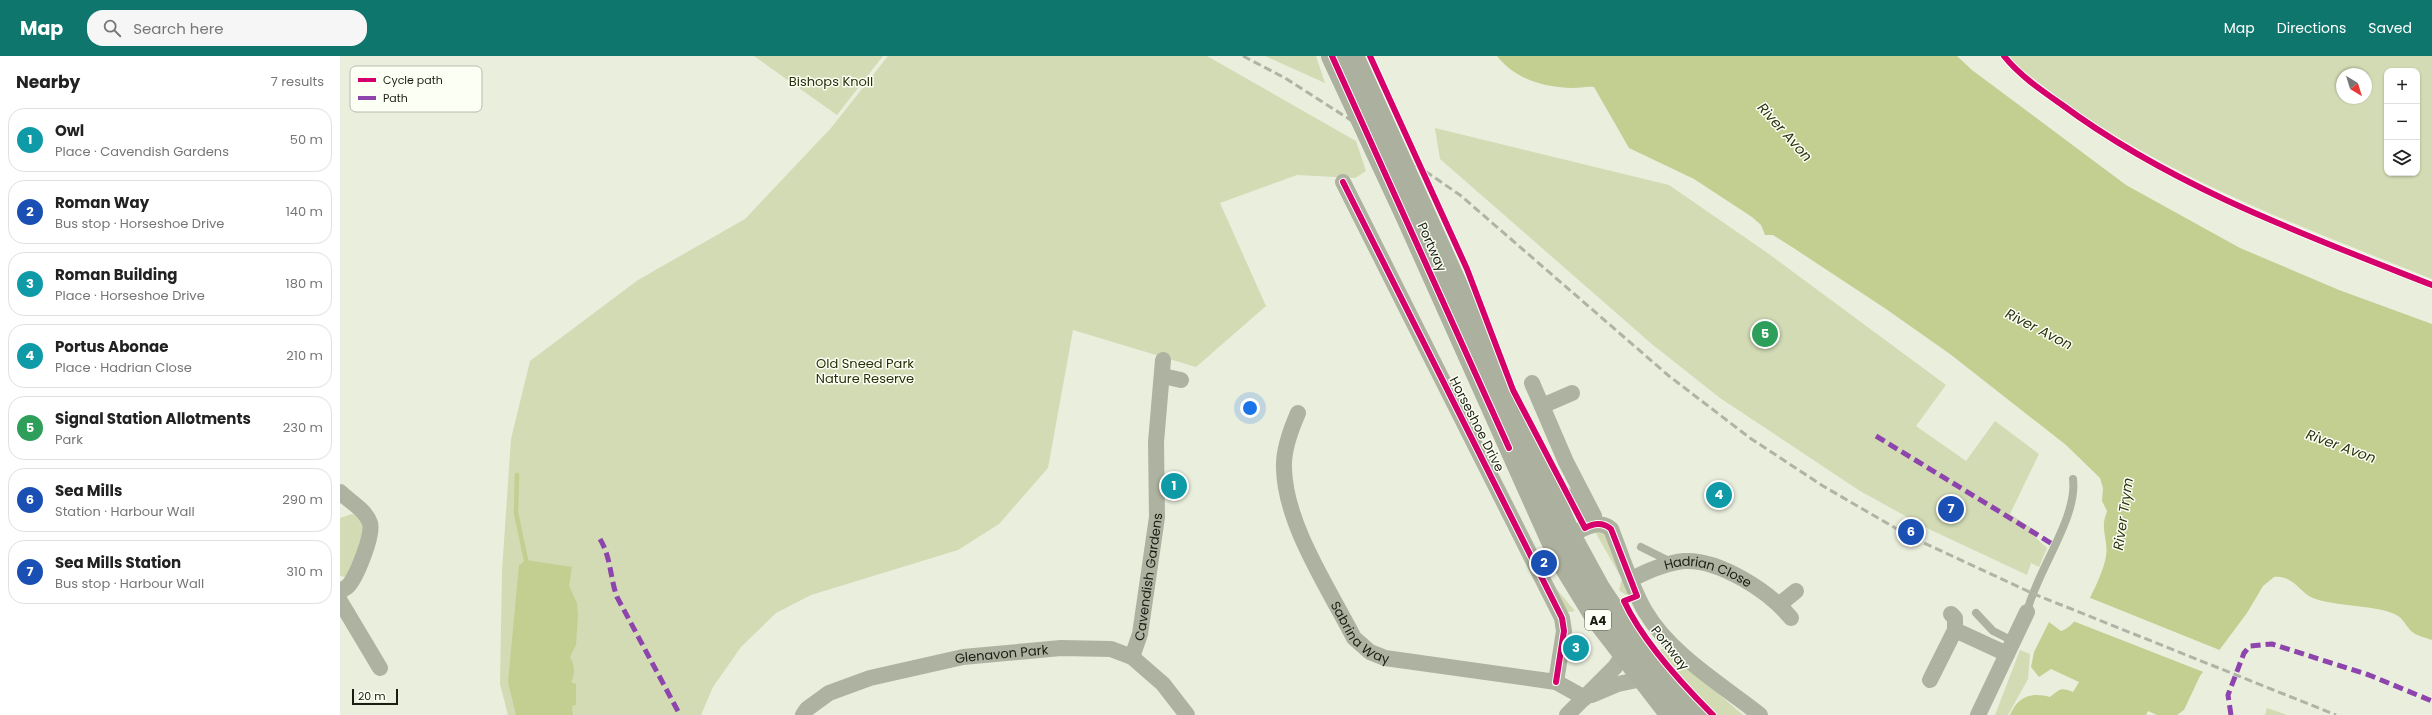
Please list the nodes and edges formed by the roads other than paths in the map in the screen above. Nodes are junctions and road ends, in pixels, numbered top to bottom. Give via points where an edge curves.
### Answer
1 (1332, 56) edge
2 (1353, 56) edge
3 (1343, 182) dead end
4 (1413, 209) junction
5 (1163, 360) dead end
6 (1163, 376) junction
7 (1181, 380) dead end
8 (1532, 383) dead end
9 (1577, 391) dead end
10 (1542, 406) junction
11 (1298, 413) dead end
12 (2073, 479) dead end
13 (1546, 481) junction
14 (343, 499) edge
15 (1600, 520) junction
16 (1570, 535) junction
17 (1641, 547) dead end
18 (1672, 563) junction
19 (1632, 579) junction
20 (340, 591) edge
21 (1796, 591) dead end
22 (340, 600) edge
23 (1780, 604) junction
24 (2027, 612) joint
25 (1976, 613) dead end
26 (1951, 614) dead end
27 (1791, 618) dead end
28 (1955, 630) junction
29 (2010, 647) junction
30 (1622, 655) junction
31 (1132, 657) junction
32 (380, 668) dead end
33 (1642, 679) junction
34 (1930, 680) dead end
35 (1556, 682) junction
36 (1585, 698) junction
37 (803, 715) edge
38 (1187, 715) edge
39 (1567, 715) edge
40 (1671, 715) edge
41 (1697, 715) edge
42 (1760, 715) edge
43 (1978, 715) edge

1 - 4 highway, Portway / A4, bridge
2 - 4 highway, Portway / A4, bridge
3 - 35 street, Horseshoe Drive via 1562,618 1564,631
4 - 13 highway, Portway / A4
4 - 30 highway, Portway / A4 via 1559,557
5 - 6 street, Cavendish Gardens
6 - 7 street
6 - 31 street, Cavendish Gardens via 1156,442 1157,517 1140,634
8 - 10 street
9 - 10 street
10 - 15 street via 1580,490
11 - 35 street, Sabrina Way via 1290,436 1284,468 1293,515 1351,631 1362,647 1385,658
12 - 24 lane via 2074,492 2062,528
13 - 15 street
13 - 16 highway, Portway / A4
14 - 20 street via 365,514 371,524 371,534 355,576 348,586
15 - 16 street
15 - 19 street via 1611,529
16 - 41 highway, Portway / A4 via 1611,609 1645,657
17 - 18 lane
18 - 19 street, Hadrian Close via 1655,567
18 - 23 street, Hadrian Close via 1686,561 1706,564 1739,578
19 - 42 street via 1637,596 1654,625 1666,639
21 - 23 street
22 - 32 street
23 - 27 street, Hadrian Close
24 - 29 street
25 - 29 lane
26 - 28 street
28 - 29 street
28 - 34 street
29 - 43 street
30 - 33 highway, Portway / A4
30 - 36 street via 1615,668
31 - 37 street, Glenavon Park via 1112,649 1061,648 963,657 863,680 829,693
31 - 38 street, Glenavon Park via 1164,684
33 - 36 street via 1618,684
33 - 40 highway, Portway / A4
35 - 36 street, Sabrina Way
36 - 39 street

